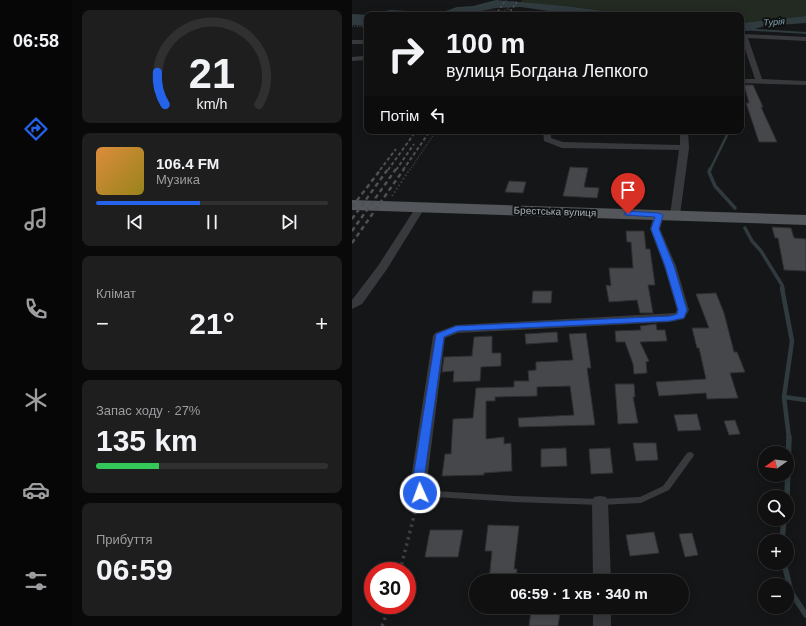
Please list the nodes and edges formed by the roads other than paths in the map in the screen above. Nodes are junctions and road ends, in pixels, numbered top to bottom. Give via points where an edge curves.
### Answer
1 (806, 39) edge
2 (352, 42) edge
3 (364, 42) edge
4 (364, 58) edge
5 (352, 60) edge
6 (744, 81) edge
7 (759, 81) junction
8 (806, 84) edge
9 (547, 134) edge
10 (684, 134) edge
11 (685, 148) junction
12 (352, 205) edge
13 (421, 206) junction
14 (667, 215) junction
15 (806, 220) edge
16 (352, 305) edge
17 (690, 454) dead end
18 (420, 493) joint
19 (600, 502) junction
20 (602, 574) edge
21 (602, 614) edge
22 (602, 626) edge

1 - 7 street via 744,36
2 - 3 street
4 - 5 street
6 - 7 street
7 - 8 street
9 - 11 street via 547,139 562,145
10 - 11 street
11 - 14 street via 682,183
12 - 13 main road, Брестська вулиця
13 - 14 main road, Брестська вулиця
13 - 16 street via 383,267 358,301
14 - 15 main road, Брестська вулиця
14 - 18 street via 655,229 670,266 683,310 680,316 456,329 439,336 420,472
17 - 19 lane via 666,488 641,500
18 - 19 lane via 514,500
19 - 20 street
21 - 22 street

